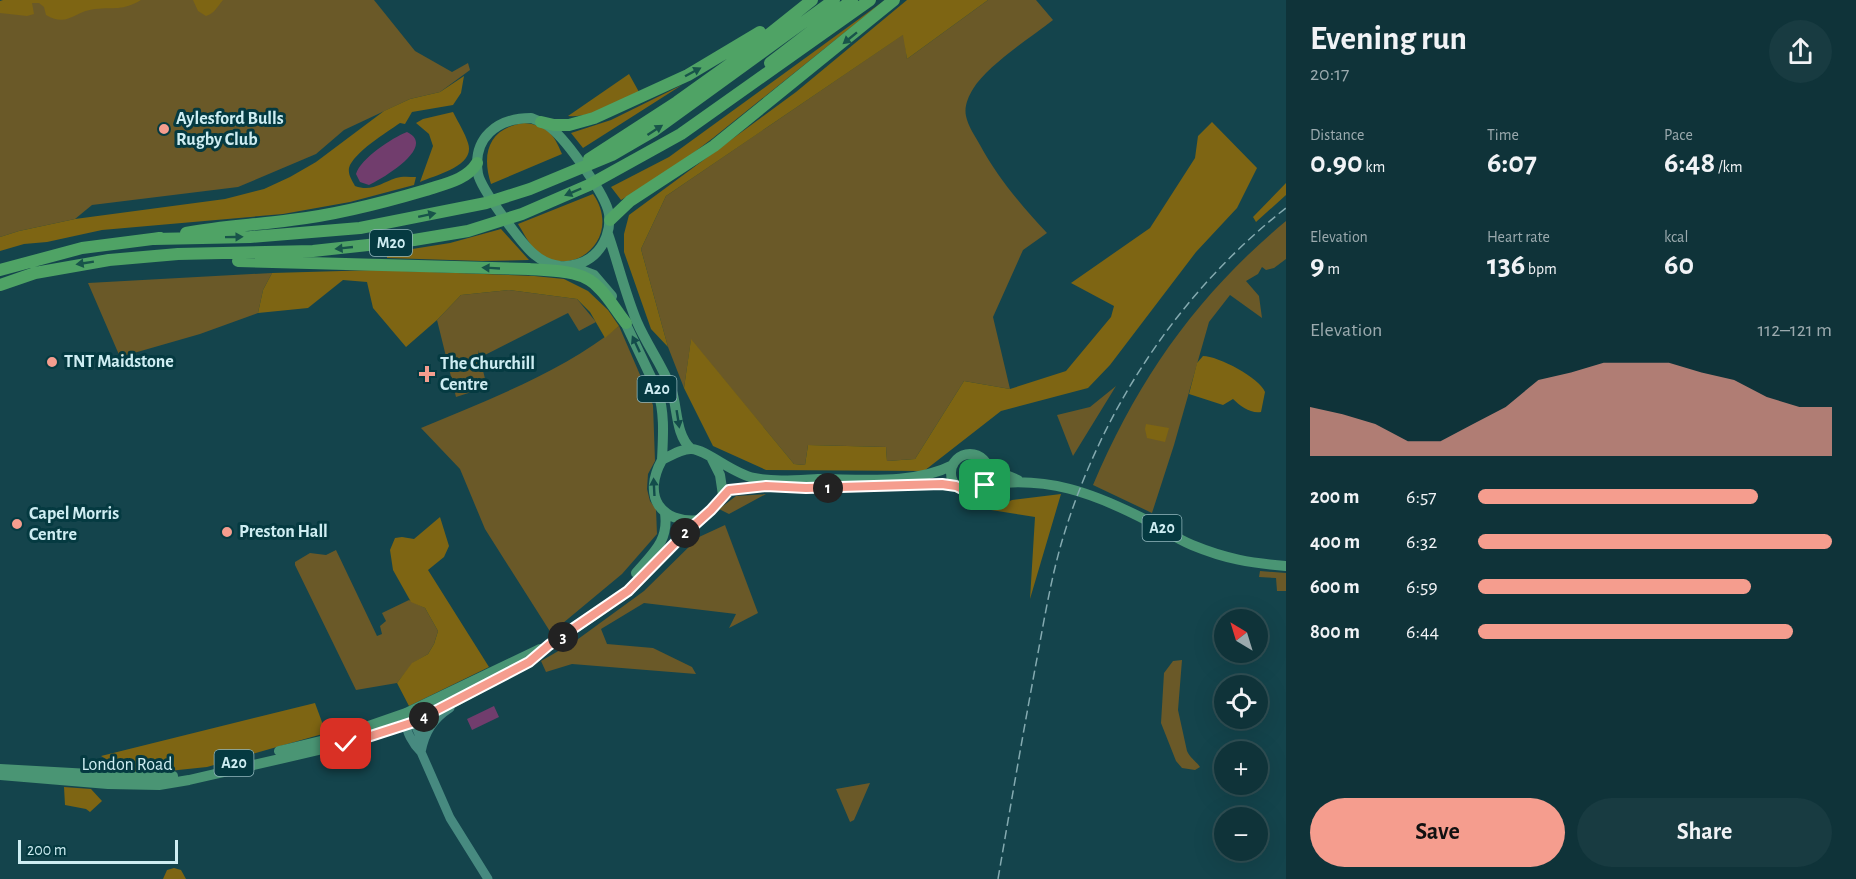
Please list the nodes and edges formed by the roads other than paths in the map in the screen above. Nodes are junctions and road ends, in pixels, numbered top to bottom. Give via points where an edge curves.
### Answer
1 (807, 0) edge
2 (812, 0) edge
3 (834, 0) edge
4 (852, 0) edge
5 (870, 0) edge
6 (894, 0) edge
7 (541, 122) junction
8 (477, 163) junction
9 (625, 166) junction
10 (565, 175) junction
11 (610, 220) junction
12 (608, 234) junction
13 (154, 239) junction
14 (143, 257) junction
15 (565, 266) junction
16 (529, 269) junction
17 (0, 270) edge
18 (0, 285) edge
19 (626, 323) junction
20 (691, 449) junction
21 (712, 459) junction
22 (662, 460) junction
23 (987, 464) junction
24 (953, 465) junction
25 (1020, 481) junction
26 (985, 485) junction
27 (956, 486) junction
28 (723, 495) junction
29 (665, 513) junction
30 (701, 520) junction
31 (1286, 566) edge
32 (613, 601) junction
33 (549, 645) junction
34 (481, 689) junction
35 (409, 720) junction
36 (422, 748) junction
37 (0, 769) edge
38 (0, 775) edge
39 (488, 879) edge

7 -> 1 highway via 577,124 643,96 724,55
2 - 10 highway, M20 via 677,102
10 -> 3 highway, M20 via 612,155 655,130
4 - 9 highway, M20 via 706,111
5 - 9 highway, M20 via 681,134
6 -> 11 highway via 714,146 630,201
7 - 8 main road via 519,118 496,126 483,142
7 - 11 main road via 557,134 601,193
8 - 13 highway, M20 via 470,173 455,180 390,200 320,216 218,227
8 - 15 main road via 483,187 535,255
9 -> 14 highway, M20 via 522,214 468,231 313,251
13 -> 10 highway, M20 via 250,237 360,228 486,203
11 - 12 main road
12 - 15 main road via 594,255
12 -> 20 main road, A20 via 628,298 670,387 680,431
13 - 17 highway, M20 via 70,251
16 -> 14 highway, M20
14 -> 18 highway, M20 via 78,264
15 - 16 highway, M20
15 - 19 main road, A20 via 587,271 601,281
16 - 19 highway, M20 via 575,274 592,281
22 -> 19 main road, A20 via 661,402
20 - 21 main road
20 - 22 main road
21 - 24 main road via 736,472 766,480 883,479 920,476
21 - 28 main road
29 -> 22 main road via 653,491
23 - 24 main road via 978,456 967,455
23 - 25 main road, A20
23 - 26 main road
24 - 27 main road via 951,476
25 - 26 main road, A20
25 - 31 main road, A20 via 1089,494 1191,544 1235,560
26 - 27 main road via 968,492
27 - 28 main road via 766,486 729,490
28 - 30 main road
29 - 30 main road via 686,521
29 - 32 main road, London Road / A20 via 667,524 662,543
30 - 32 main road, London Road / A20
32 - 33 main road, London Road / A20
33 - 34 main road, London Road / A20 via 529,662
33 - 35 main road, London Road / A20
34 - 35 main road, London Road / A20
34 - 36 main road via 434,721
35 - 36 main road
35 - 37 main road, London Road / A20 via 180,776
35 - 38 main road, London Road / A20 via 336,746 159,785
36 - 39 main road via 448,815

